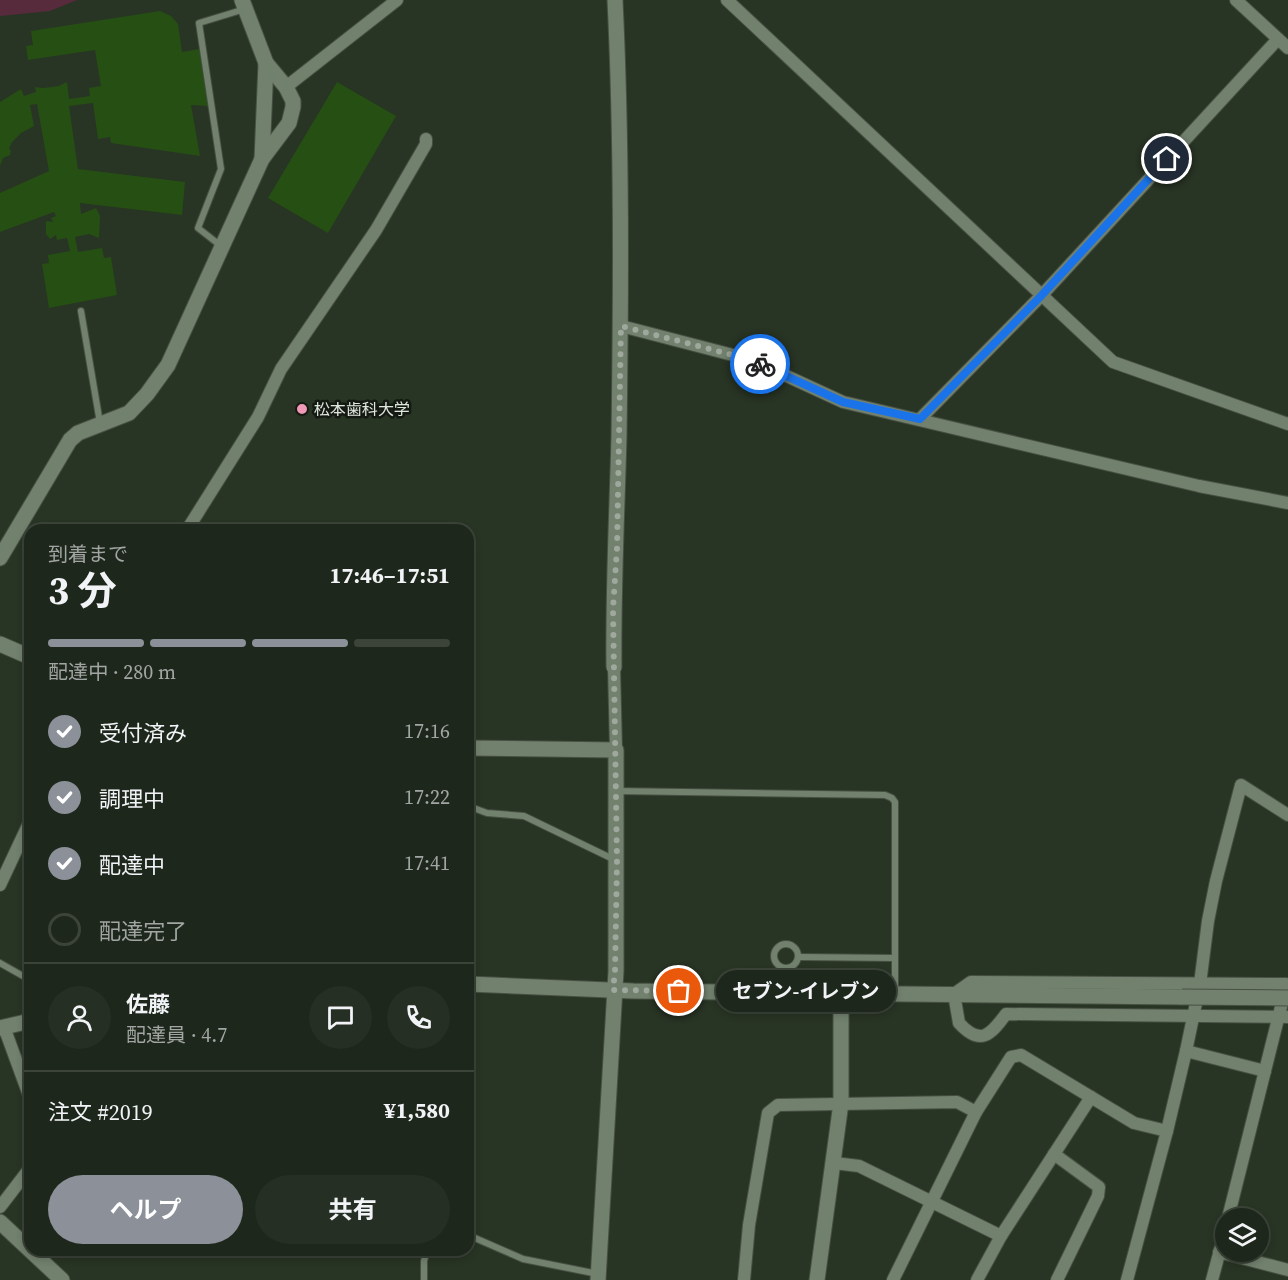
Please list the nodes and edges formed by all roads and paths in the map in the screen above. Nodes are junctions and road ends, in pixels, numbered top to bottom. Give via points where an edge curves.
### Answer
1 (397, 0) edge
2 (615, 0) edge
3 (727, 0) edge
4 (1236, 0) edge
5 (243, 4) edge
6 (1278, 39) junction
7 (1288, 48) edge
8 (266, 63) junction
9 (286, 87) junction
10 (426, 139) dead end
11 (262, 159) junction
12 (221, 246) junction
13 (1041, 296) junction
14 (81, 311) dead end
15 (621, 326) junction
16 (920, 419) junction
17 (100, 423) junction
18 (1288, 424) edge
19 (1288, 503) edge
20 (191, 524) edge
21 (0, 558) edge
22 (0, 644) edge
23 (24, 654) edge
24 (614, 667) joint
25 (474, 748) edge
26 (616, 750) junction
27 (617, 791) junction
28 (474, 808) edge
29 (1288, 815) edge
30 (24, 834) edge
31 (617, 862) junction
32 (0, 885) edge
33 (799, 957) junction
34 (894, 958) junction
35 (0, 963) edge
36 (24, 977) edge
37 (474, 984) edge
38 (1200, 984) junction
39 (1288, 987) edge
40 (613, 990) junction
41 (841, 993) junction
42 (895, 993) junction
43 (954, 994) junction
44 (1192, 1015) junction
45 (1283, 1017) edge
46 (24, 1022) edge
47 (2, 1028) edge
48 (1186, 1051) junction
49 (1265, 1071) junction
50 (24, 1083) edge
51 (1091, 1097) junction
52 (841, 1103) junction
53 (976, 1112) junction
54 (1167, 1131) junction
55 (1054, 1154) junction
56 (834, 1163) junction
57 (24, 1176) edge
58 (932, 1202) junction
59 (0, 1207) edge
60 (1231, 1208) edge
61 (0, 1222) edge
62 (1001, 1236) junction
63 (474, 1238) edge
64 (24, 1244) edge
65 (36, 1256) edge
66 (426, 1256) edge
67 (1216, 1262) edge
68 (1257, 1262) edge
69 (1288, 1270) edge
70 (598, 1277) edge
71 (62, 1280) edge
72 (424, 1280) edge
73 (744, 1280) edge
74 (817, 1280) edge
75 (893, 1280) edge
76 (977, 1280) edge
77 (1057, 1280) edge
78 (1127, 1280) edge
79 (1212, 1280) edge

1 - 9 street
2 - 15 street
3 - 13 street
4 - 6 street
5 - 8 street
5 - 12 lane via 199,23 221,169 198,228
6 - 7 street
6 - 13 street
8 - 9 street
8 - 11 street
9 - 11 street via 293,101 289,123
10 - 20 street via 376,230 281,369 258,417
11 - 12 street
12 - 17 street via 168,365 129,412
13 - 16 street
13 - 18 street via 1113,362
14 - 17 lane
15 - 16 street via 752,360 843,402
15 - 24 street
16 - 19 street via 1199,486
17 - 21 street via 70,440
22 - 23 street
24 - 26 street
25 - 26 street
26 - 27 street
27 - 31 street
27 - 34 lane via 892,798
28 - 31 lane via 524,816
29 - 38 street via 1241,785 1216,881
30 - 32 street
31 - 40 street
33 - 33 lane via 788,968 780,966 774,956 779,946 787,944 794,946
33 - 34 lane
34 - 42 lane
35 - 36 lane
37 - 40 street
38 - 39 street
38 - 43 street via 971,982
38 - 44 street
39 - 43 street, bridge via 1182,997
39 - 45 street
40 - 41 street
40 - 70 street
41 - 42 street
41 - 52 street
42 - 43 street
43 - 44 street via 958,1023 975,1036 985,1036 994,1030 1006,1014
44 - 45 street
44 - 48 street
45 - 49 street
46 - 47 street
47 - 50 street
48 - 49 street
48 - 54 street
49 - 60 street
51 - 53 street via 1021,1055 1011,1057
51 - 54 street via 1134,1123
51 - 55 street
52 - 53 street via 957,1102
52 - 56 street
52 - 73 street via 778,1105 768,1113
53 - 58 street
54 - 78 street
55 - 62 street
55 - 77 street via 1099,1187
56 - 58 street via 859,1166
56 - 74 street
57 - 59 street
58 - 62 street
58 - 75 street
61 - 64 street
62 - 76 street
63 - 70 lane via 523,1259
65 - 71 street
66 - 72 lane
67 - 79 street
68 - 69 street

